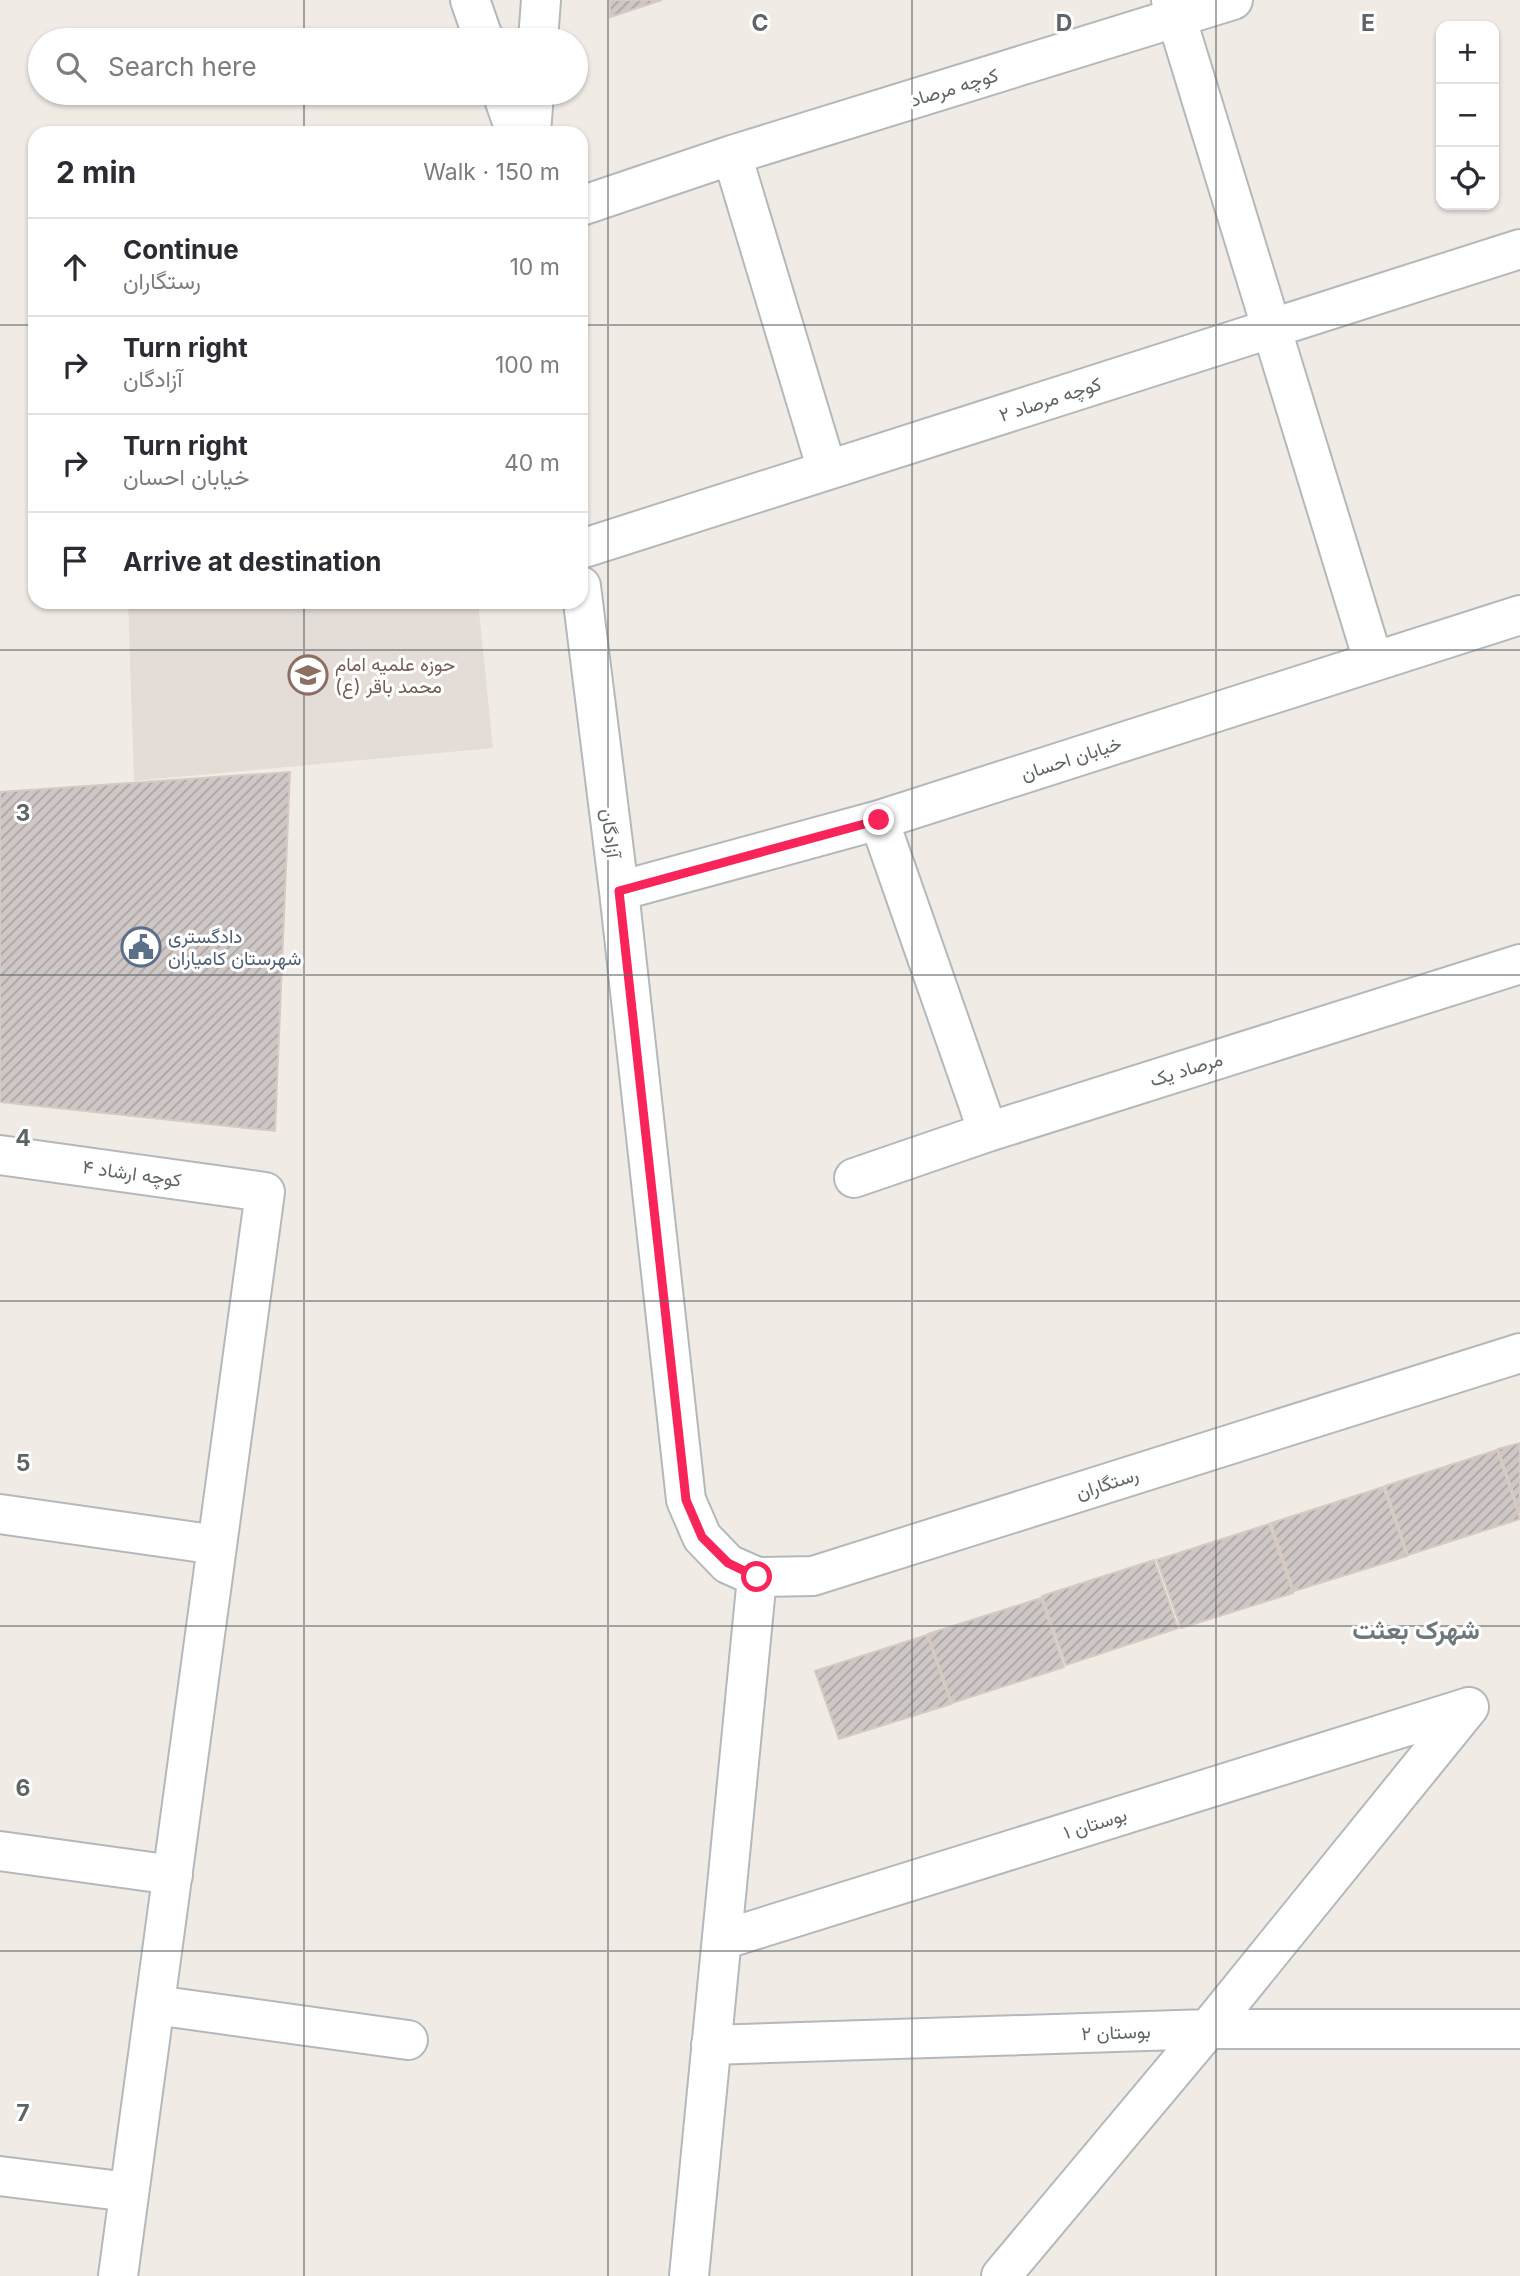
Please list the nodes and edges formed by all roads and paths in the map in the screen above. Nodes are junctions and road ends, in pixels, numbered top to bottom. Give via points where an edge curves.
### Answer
1 (470, 0) edge
2 (541, 0) edge
3 (1233, 0) edge
4 (1174, 9) edge
5 (480, 28) edge
6 (539, 28) edge
7 (506, 105) edge
8 (533, 105) edge
9 (514, 126) edge
10 (532, 126) edge
11 (732, 155) junction
12 (588, 204) edge
13 (1520, 249) edge
14 (1272, 328) junction
15 (827, 470) junction
16 (588, 546) edge
17 (584, 609) edge
18 (1520, 615) edge
19 (1373, 660) junction
20 (879, 820) junction
21 (619, 891) junction
22 (1520, 964) edge
23 (988, 1132) junction
24 (0, 1155) edge
25 (853, 1178) dead end
26 (1520, 1353) edge
27 (0, 1514) edge
28 (702, 1537) joint
29 (217, 1545) junction
30 (757, 1577) junction
31 (0, 1852) edge
32 (173, 1875) junction
33 (722, 1940) junction
34 (155, 2005) junction
35 (1208, 2029) junction
36 (1520, 2029) edge
37 (408, 2040) dead end
38 (711, 2045) junction
39 (0, 2176) edge
40 (130, 2192) junction
41 (118, 2276) edge
42 (689, 2276) edge
43 (1001, 2276) edge

1 - 5 street
2 - 6 street
3 - 4 street, کوچه مرصاد
4 - 11 street, کوچه مرصاد
4 - 14 street
7 - 9 street
8 - 10 street
11 - 12 street, کوچه مرصاد
11 - 15 street
13 - 14 street, کوچه مرصاد ۲
14 - 15 street, کوچه مرصاد ۲
14 - 19 street
15 - 16 street, کوچه مرصاد ۲
17 - 21 street, آزادگان
18 - 19 street, خیابان احسان
19 - 20 street, خیابان احسان
20 - 21 street, خیابان احسان
20 - 23 street
21 - 28 street, آزادگان via 686,1500
22 - 23 street, مرصاد یک
23 - 25 street, مرصاد یک
24 - 29 street, کوچه ارشاد ۴ via 265,1192
26 - 30 street, رستگاران via 813,1576
27 - 29 street
28 - 30 street, رستگاران via 728,1563
29 - 32 street
30 - 33 street
31 - 32 street
32 - 34 street
33 - 35 street, بوستان ۱ via 1469,1707
33 - 38 street
34 - 37 street
34 - 40 street
35 - 36 street, بوستان ۲
35 - 38 street, بوستان ۲
35 - 43 street
38 - 42 street
39 - 40 street
40 - 41 street

